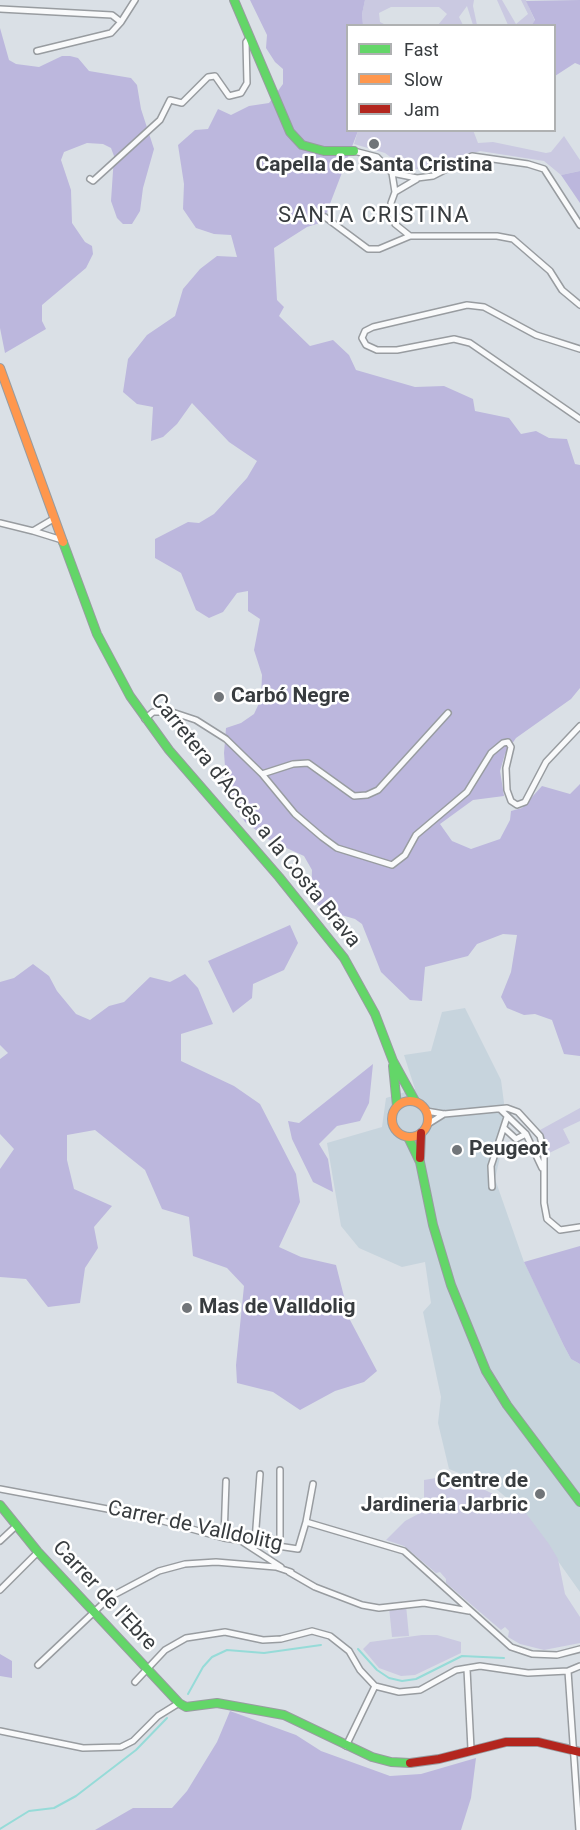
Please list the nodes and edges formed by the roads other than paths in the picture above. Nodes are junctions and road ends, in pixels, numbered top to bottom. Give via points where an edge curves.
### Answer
1 (135, 0) edge
2 (234, 0) edge
3 (0, 9) edge
4 (121, 22) junction
5 (251, 35) junction
6 (37, 51) dead end
7 (354, 151) joint
8 (392, 173) junction
9 (417, 178) junction
10 (90, 179) dead end
11 (396, 192) junction
12 (325, 217) dead end
13 (580, 225) edge
14 (410, 236) junction
15 (580, 305) edge
16 (580, 349) edge
17 (0, 368) edge
18 (580, 419) edge
19 (55, 518) junction
20 (0, 523) edge
21 (33, 531) junction
22 (62, 540) junction
23 (448, 713) dead end
24 (145, 719) junction
25 (580, 726) edge
26 (262, 774) junction
27 (393, 1061) junction
28 (415, 1101) junction
29 (397, 1106) junction
30 (500, 1109) junction
31 (426, 1111) junction
32 (518, 1112) junction
33 (444, 1114) junction
34 (507, 1117) junction
35 (428, 1124) junction
36 (504, 1128) junction
37 (421, 1133) junction
38 (526, 1134) junction
39 (408, 1137) junction
40 (420, 1162) junction
41 (543, 1172) junction
42 (492, 1187) dead end
43 (580, 1227) edge
44 (280, 1470) dead end
45 (260, 1474) dead end
46 (226, 1481) dead end
47 (313, 1484) dead end
48 (0, 1489) edge
49 (580, 1502) edge
50 (0, 1505) edge
51 (306, 1522) junction
52 (16, 1526) junction
53 (224, 1538) junction
54 (240, 1540) junction
55 (0, 1541) edge
56 (255, 1541) junction
57 (280, 1545) junction
58 (38, 1552) junction
59 (291, 1572) junction
60 (0, 1590) edge
61 (93, 1610) junction
62 (469, 1611) junction
63 (580, 1649) edge
64 (38, 1665) dead end
65 (580, 1666) edge
66 (147, 1669) junction
67 (467, 1669) junction
68 (568, 1671) junction
69 (135, 1682) dead end
70 (375, 1686) junction
71 (183, 1705) junction
72 (571, 1714) junction
73 (580, 1714) edge
74 (0, 1731) edge
75 (346, 1746) junction
76 (471, 1749) junction
77 (577, 1751) edge
78 (579, 1830) edge

1 - 4 street
2 - 5 main road
3 - 4 street via 112,15
4 - 6 street via 111,33
5 - 7 main road via 290,132 302,145 324,151
5 - 10 street via 246,42 247,82 241,93 229,96 215,76 208,78 182,103 170,100 160,120 93,181
7 - 8 street via 377,157
8 - 9 street
8 - 11 street
9 - 11 street
9 - 13 street via 433,176 472,156 528,164 544,169
11 - 14 street via 391,203 396,224
12 - 14 street via 368,249 379,249
14 - 15 street via 513,239 550,271 562,290
16 - 18 street via 536,335 484,307 468,305 373,327 362,338 377,350 454,339 470,343
17 - 19 main road, Carretera d'Accés a la Costa Brava
19 - 21 street
19 - 22 main road, Carretera d'Accés a la Costa Brava
20 - 21 street
21 - 22 street
22 - 24 main road, Carretera d'Accés a la Costa Brava via 97,634
23 - 26 street via 378,790 367,795 354,796 308,763
24 - 26 street via 153,711 196,720 226,739
24 - 27 main road, Carretera d'Accés a la Costa Brava via 344,958 375,1014
25 - 26 street via 546,762 525,802 517,805 507,790 506,768 511,747 503,742 491,753 468,792 416,835 405,855 392,865 338,848 322,837 295,814
27 - 28 main road, Carretera d'Accés a la Costa Brava
27 - 29 main road, Carretera d'Accés a la Costa Brava
28 - 29 main road
28 - 31 main road
29 - 39 main road via 392,1124
30 - 32 street
30 - 33 street
30 - 34 street
31 - 33 street
31 - 35 main road
32 - 34 street
32 - 41 street via 540,1136
33 - 35 street
34 - 36 street
34 - 38 street
35 - 37 main road
36 - 38 street via 516,1138
36 - 42 street via 491,1166
37 - 39 main road
37 - 40 main road
38 - 41 street
39 - 40 main road
40 - 49 main road via 451,1285 486,1371
41 - 43 street via 547,1219 560,1230
44 - 57 street
45 - 56 street
46 - 53 street
47 - 51 street
48 - 53 street, Carrer de Valldolitg via 145,1516
50 - 52 main road, Carrer de l'Ebre
51 - 57 street, Carrer de Valldolitg via 298,1549
51 - 62 street, Carrer de Valldolitg via 404,1551
52 - 55 street
52 - 58 main road, Carrer de l'Ebre
53 - 54 street, Carrer de Valldolitg
54 - 56 street, Carrer de Valldolitg
54 - 59 street
56 - 57 street, Carrer de Valldolitg
58 - 60 street
58 - 61 main road, Carrer de l'Ebre
59 - 61 street via 246,1563 185,1564 133,1583
59 - 62 street via 315,1587 362,1605 379,1608 423,1603
61 - 64 street
61 - 66 main road, Carrer de l'Ebre
62 - 63 street, Carrer de Valldolitg via 521,1651 556,1655
65 - 68 street
66 - 69 street
66 - 70 street via 165,1650 205,1633 225,1632 263,1640 312,1631 330,1636 348,1651
66 - 71 main road, Carrer de l'Ebre
67 - 68 street via 480,1666 528,1673
67 - 70 street via 456,1670 420,1690 399,1692
67 - 76 street
68 - 72 street
70 - 75 street
71 - 74 street via 158,1716 133,1741 113,1748 83,1748
71 - 75 main road via 217,1703 262,1710 309,1725
72 - 73 street
72 - 77 street
75 - 76 main road via 372,1757 415,1763
76 - 77 main road via 506,1742 538,1742
77 - 78 street

